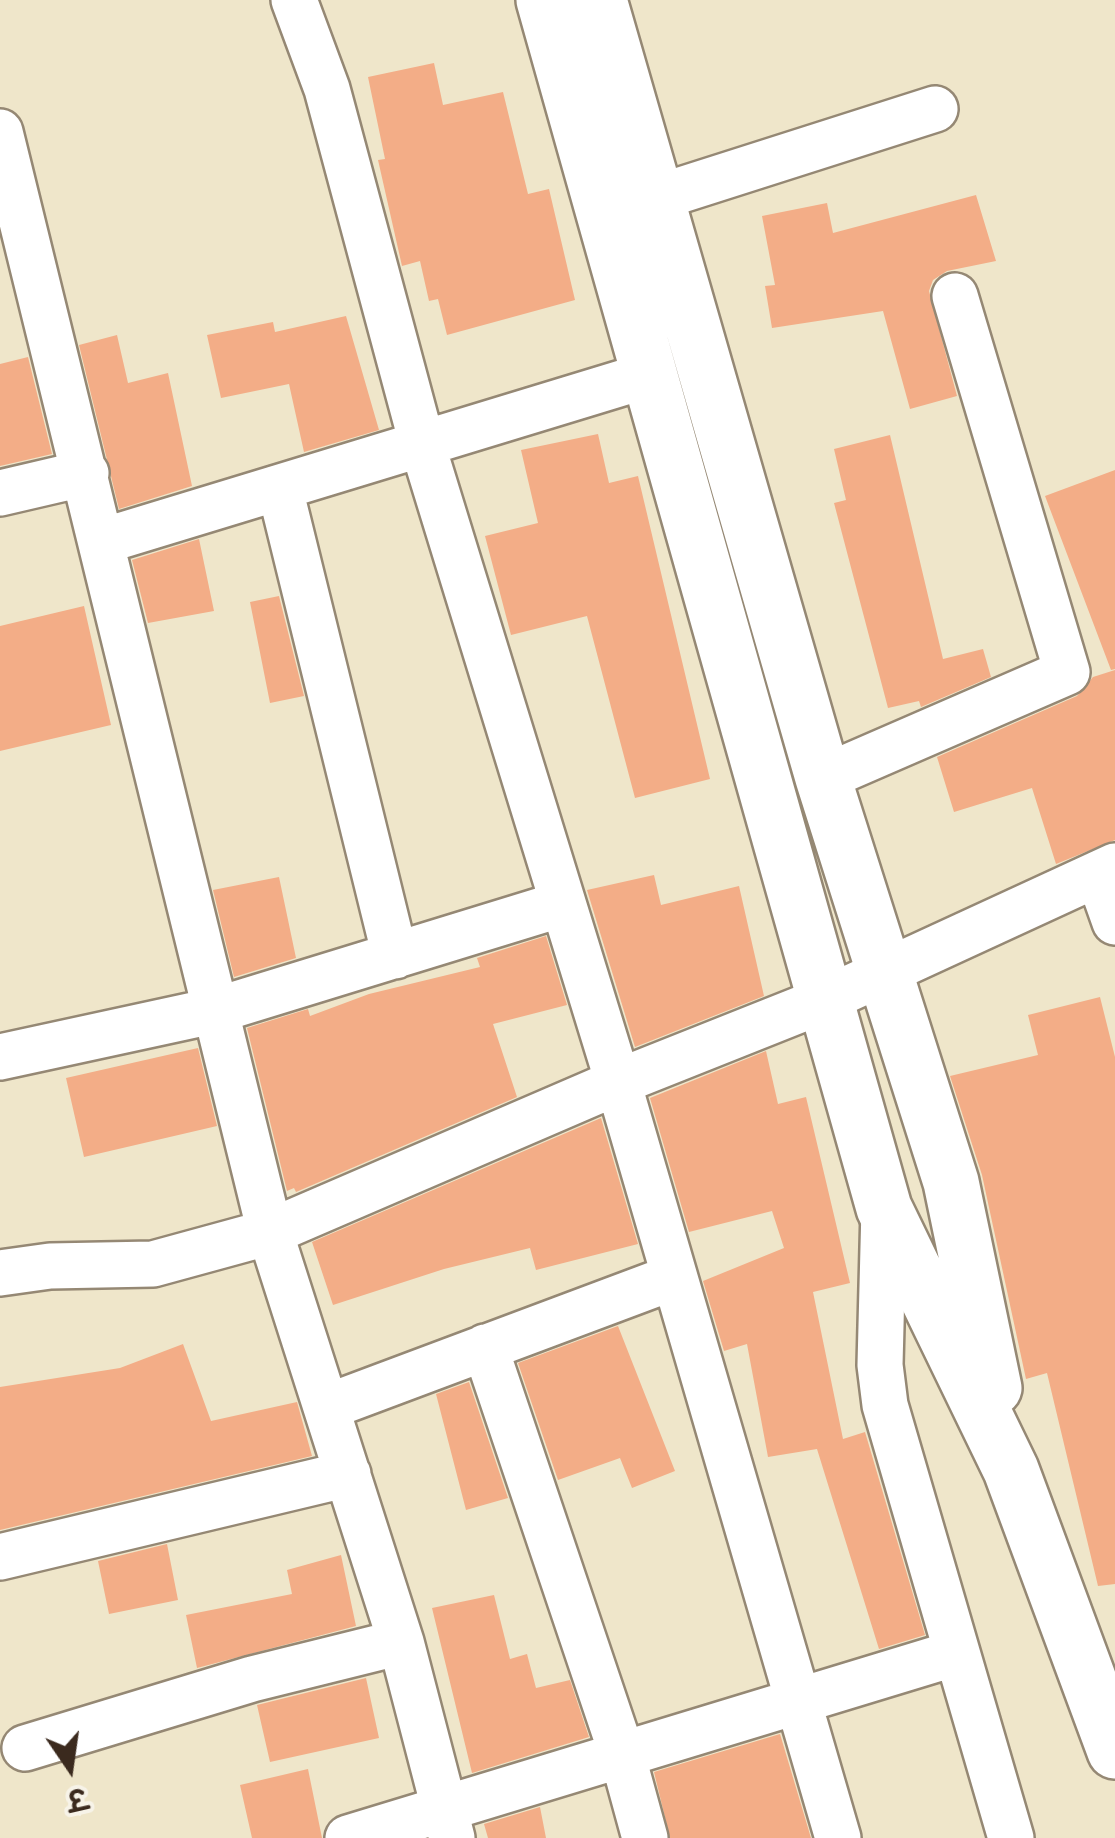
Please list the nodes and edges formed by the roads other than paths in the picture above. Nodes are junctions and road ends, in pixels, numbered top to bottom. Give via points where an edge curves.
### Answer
1 (294, 0) edge
2 (544, 0) edge
3 (600, 0) edge
4 (934, 109) dead end
5 (632, 112) junction
6 (578, 124) junction
7 (0, 132) edge
8 (656, 198) junction
9 (956, 296) dead end
10 (648, 375) junction
11 (423, 447) junction
12 (86, 473) junction
13 (280, 489) junction
14 (0, 493) edge
15 (102, 541) junction
16 (823, 778) junction
17 (1107, 870) edge
18 (562, 904) junction
19 (1115, 922) edge
20 (395, 956) junction
21 (884, 971) junction
22 (824, 1000) junction
23 (217, 1010) junction
24 (0, 1057) edge
25 (618, 1082) junction
26 (884, 1208) junction
27 (270, 1232) junction
28 (0, 1273) edge
29 (674, 1277) junction
30 (485, 1348) junction
31 (326, 1407) junction
32 (1011, 1470) junction
33 (348, 1474) junction
34 (0, 1556) edge
35 (402, 1642) junction
36 (956, 1653) junction
37 (796, 1703) junction
38 (25, 1748) dead end
39 (1115, 1751) edge
40 (622, 1754) junction
41 (449, 1822) edge
42 (348, 1838) edge
43 (645, 1838) edge
44 (838, 1838) edge
45 (1011, 1838) edge

1 - 11 street via 327,88
2 - 6 street
3 - 5 street
4 - 8 street
5 - 6 street
5 - 8 street
6 - 10 street
7 - 12 street
8 - 16 street
9 - 16 street via 1067,672
10 - 11 street
10 - 22 street
11 - 13 street
11 - 18 street
12 - 14 street
12 - 15 street
13 - 15 street
13 - 20 street
15 - 23 street
16 - 21 street
17 - 19 street
17 - 21 street
18 - 20 street
18 - 25 street
20 - 23 street
21 - 22 street
21 - 32 street via 951,1182
22 - 25 street
22 - 26 street
23 - 24 street
23 - 27 street
25 - 27 street
25 - 29 street
26 - 32 street
26 - 36 street via 885,1405
27 - 28 street via 153,1264
27 - 31 street
29 - 30 street
29 - 37 street
30 - 31 street
30 - 40 street
31 - 33 street
32 - 39 street
33 - 34 street
33 - 35 street
35 - 38 street
35 - 41 street
36 - 37 street
36 - 45 street
37 - 40 street
37 - 44 street
40 - 41 street
40 - 43 street
41 - 42 street

